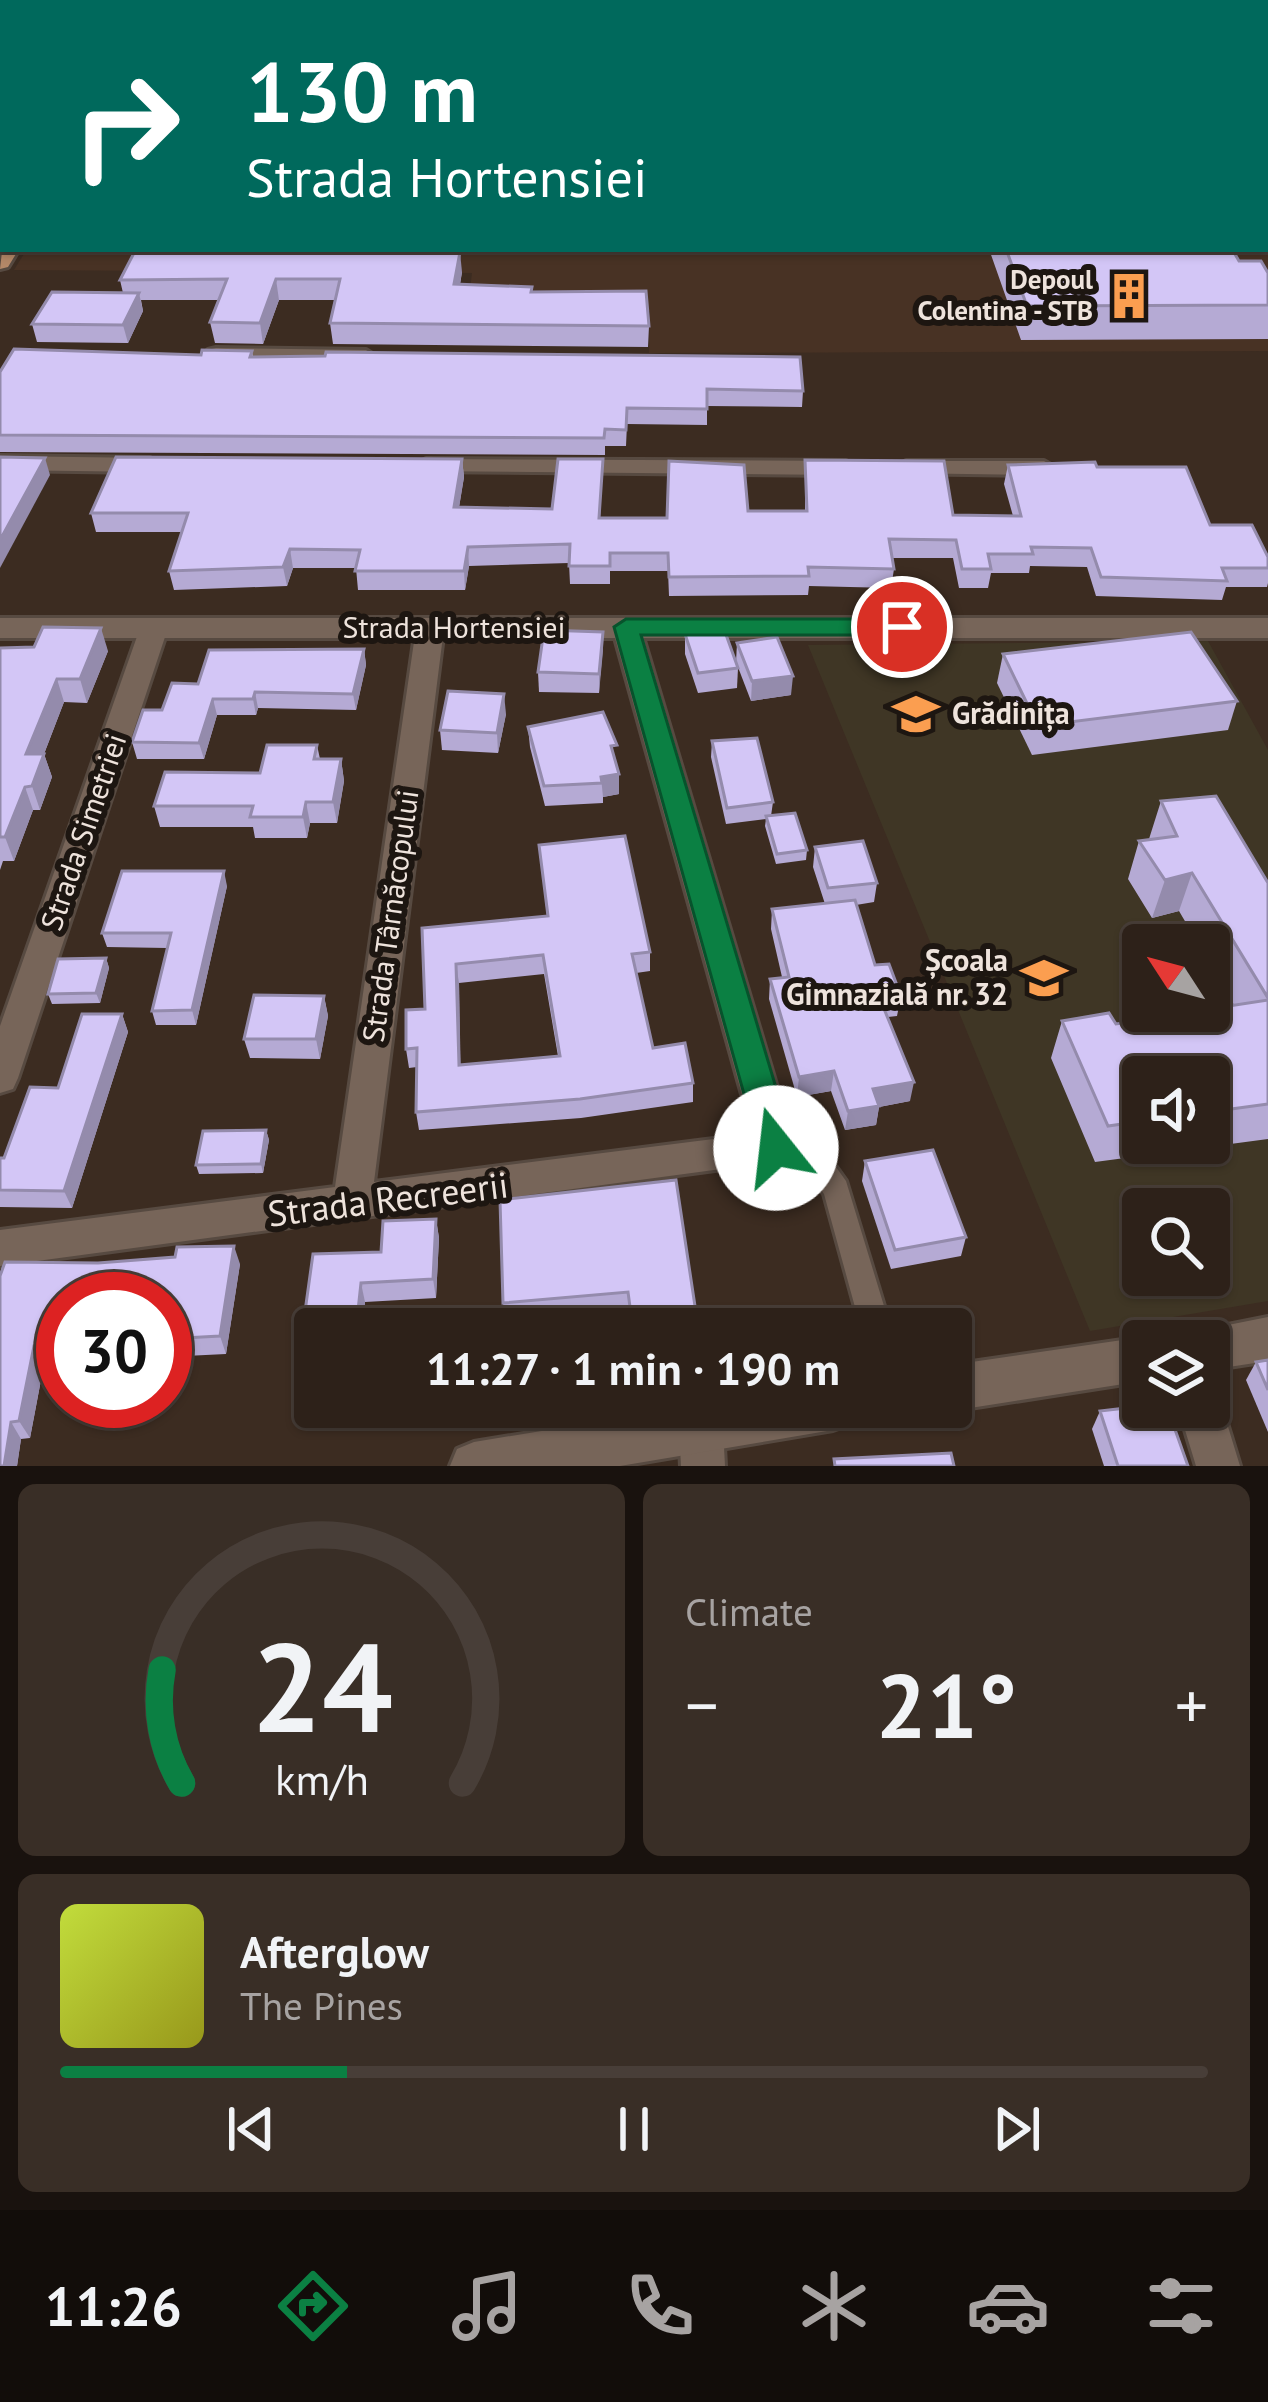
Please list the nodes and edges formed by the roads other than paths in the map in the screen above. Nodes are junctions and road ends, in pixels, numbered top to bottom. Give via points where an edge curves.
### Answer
1 (188, 355) edge
2 (400, 357) edge
3 (0, 463) edge
4 (182, 465) edge
5 (395, 466) edge
6 (1059, 468) edge
7 (626, 627) junction
8 (0, 628) edge
9 (154, 628) junction
10 (430, 628) junction
11 (1268, 628) edge
12 (28, 998) junction
13 (0, 1026) edge
14 (0, 1078) edge
15 (776, 1148) junction
16 (352, 1204) junction
17 (0, 1248) edge
18 (870, 1308) edge
19 (1268, 1339) edge
20 (1230, 1345) edge
21 (1122, 1362) edge
22 (972, 1385) edge
23 (764, 1428) edge
24 (1206, 1428) edge
25 (702, 1447) edge
26 (474, 1466) edge
27 (1218, 1466) edge

1 - 2 street
3 - 4 street
5 - 6 street
7 - 10 street, Strada Hortensiei
7 - 11 street, Strada Hortensiei
7 - 15 street
8 - 9 street, Strada Hortensiei
9 - 10 street, Strada Hortensiei
9 - 12 street, Strada Simetriei
10 - 16 street, Strada Târnăcopului
12 - 13 street, Strada Simetriei
12 - 14 street
15 - 16 street, Strada Recreerii
15 - 18 street via 826,1175 836,1190
16 - 17 street, Strada Recreerii
19 - 20 street
21 - 22 street
23 - 25 street
24 - 27 street
25 - 26 street

